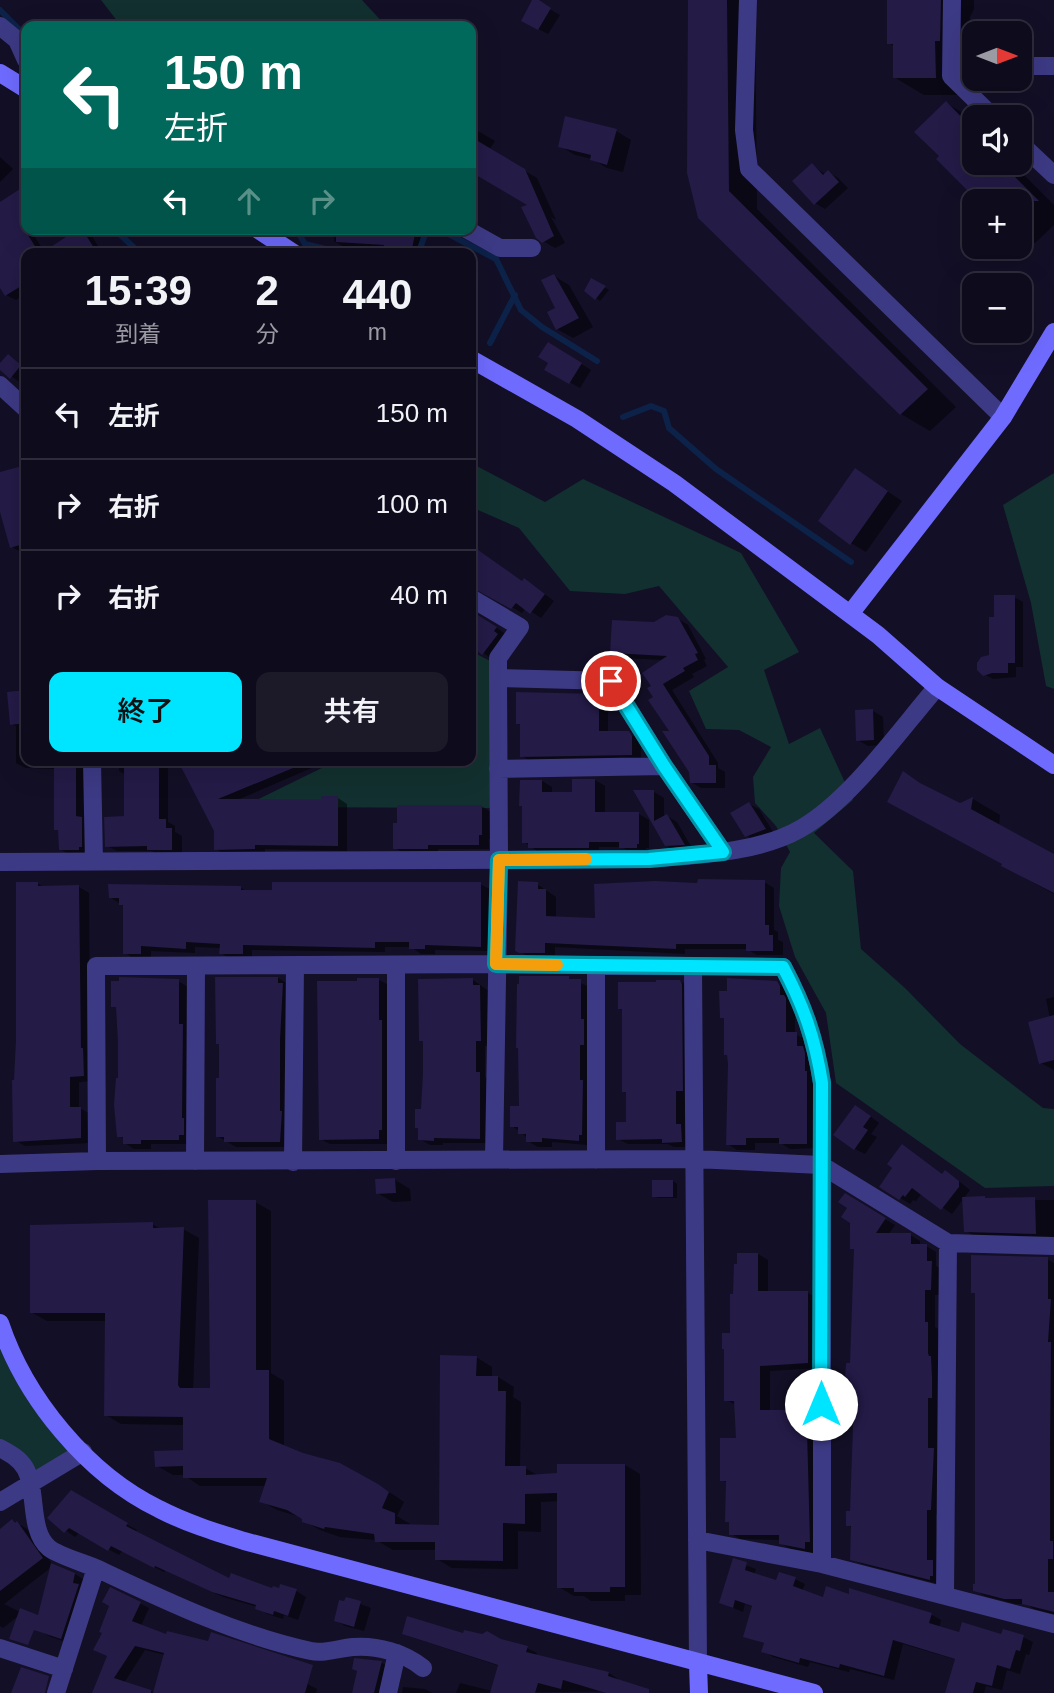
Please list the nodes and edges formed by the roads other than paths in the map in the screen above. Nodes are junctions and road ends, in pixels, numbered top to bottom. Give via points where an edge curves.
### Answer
1 (748, 0) edge
2 (952, 0) edge
3 (0, 26) edge
4 (21, 49) edge
5 (1032, 66) edge
6 (1054, 66) edge
7 (952, 67) junction
8 (962, 67) edge
9 (0, 73) edge
10 (21, 86) edge
11 (981, 105) edge
12 (1032, 154) edge
13 (1054, 175) edge
14 (266, 235) edge
15 (476, 235) edge
16 (286, 248) edge
17 (532, 248) dead end
18 (1054, 332) edge
19 (476, 362) edge
20 (0, 385) edge
21 (21, 404) edge
22 (1003, 417) junction
23 (476, 601) edge
24 (850, 614) junction
25 (498, 678) junction
26 (937, 687) junction
27 (1054, 765) edge
28 (92, 766) edge
29 (664, 766) junction
30 (498, 769) junction
31 (723, 852) junction
32 (499, 860) junction
33 (0, 862) edge
34 (94, 862) junction
35 (496, 964) junction
36 (396, 965) junction
37 (596, 965) junction
38 (295, 966) junction
39 (196, 967) junction
40 (693, 967) junction
41 (494, 1159) junction
42 (695, 1159) junction
43 (596, 1160) junction
44 (97, 1161) junction
45 (195, 1161) junction
46 (396, 1161) junction
47 (293, 1162) junction
48 (0, 1164) edge
49 (821, 1165) junction
50 (948, 1243) junction
51 (1054, 1246) edge
52 (0, 1323) edge
53 (0, 1448) edge
54 (83, 1452) junction
55 (30, 1484) junction
56 (0, 1502) edge
57 (697, 1540) junction
58 (821, 1564) junction
59 (96, 1569) junction
60 (945, 1596) junction
61 (1054, 1624) edge
62 (0, 1648) edge
63 (397, 1653) junction
64 (698, 1664) junction
65 (423, 1668) dead end
66 (64, 1669) junction
67 (56, 1693) edge
68 (388, 1693) edge
69 (699, 1693) edge
70 (814, 1693) edge

1 - 22 street via 744,130 749,169
2 - 7 street
3 - 4 street
5 - 6 street
7 - 8 street
7 - 11 street via 951,76
9 - 10 street
12 - 13 street
14 - 16 street
15 - 17 street via 500,248
18 - 22 street
19 - 24 street via 577,419 674,483
20 - 21 street
22 - 24 street
23 - 25 street via 520,627 498,658
24 - 26 street
25 - 29 street via 611,681
25 - 30 street
26 - 27 street
26 - 31 street via 850,788 800,830
28 - 34 street
29 - 30 street
29 - 31 street
30 - 32 street
31 - 32 street via 649,859
32 - 34 street
32 - 35 street
33 - 34 street
35 - 36 street
35 - 37 street
35 - 41 street
36 - 38 street
36 - 46 street
37 - 40 street
37 - 43 street
38 - 39 street
38 - 47 street
39 - 44 street via 96,967
39 - 45 street
40 - 42 street
40 - 49 street via 783,967 818,1053
41 - 43 street
41 - 46 street
42 - 43 street
42 - 49 street
42 - 57 street
44 - 45 street
44 - 48 street
45 - 47 street
46 - 47 street
49 - 50 street
49 - 58 street
50 - 51 street
50 - 60 street
52 - 54 street via 36,1398
53 - 55 street via 25,1468
54 - 55 street
54 - 64 street via 118,1484 199,1527
55 - 56 street
55 - 59 street via 37,1529 49,1548
57 - 58 street
57 - 64 street
58 - 60 street
59 - 63 street via 244,1632 291,1646 315,1652 356,1647
59 - 66 street
60 - 61 street
62 - 66 street
63 - 65 street
63 - 68 street
64 - 69 street
64 - 70 street
66 - 67 street

